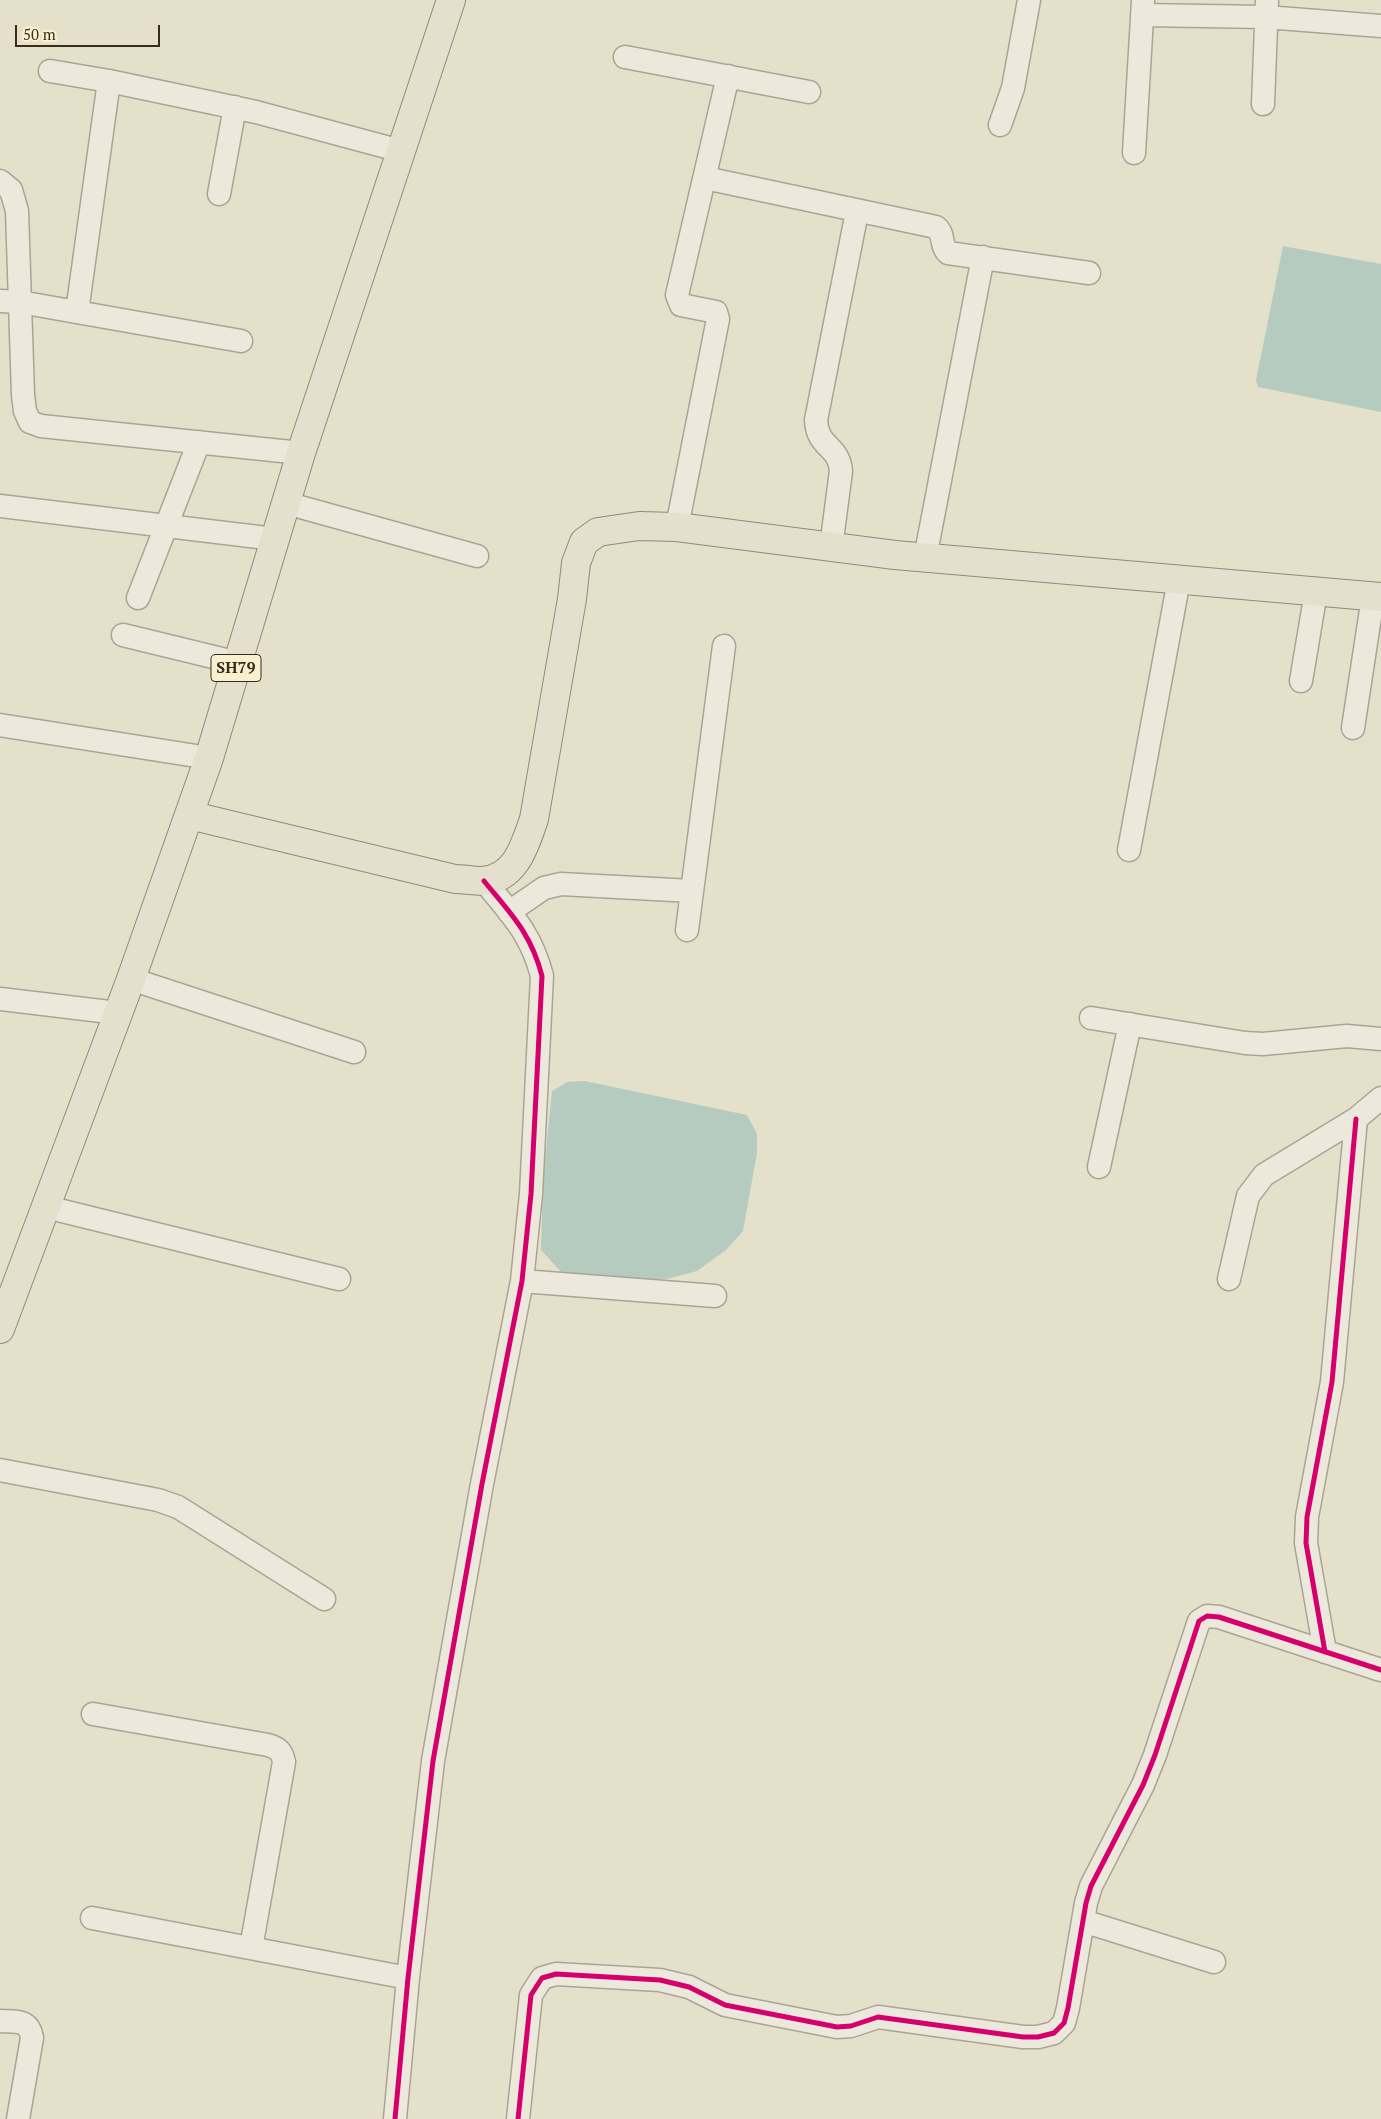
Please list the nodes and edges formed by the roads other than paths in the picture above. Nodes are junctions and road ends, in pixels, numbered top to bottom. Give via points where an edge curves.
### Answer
1 (451, 0) edge
2 (1029, 0) edge
3 (1143, 8) edge
4 (1266, 9) edge
5 (1381, 26) edge
6 (625, 56) dead end
7 (50, 71) dead end
8 (728, 76) junction
9 (110, 81) junction
10 (809, 92) dead end
11 (1263, 104) dead end
12 (235, 107) junction
13 (1000, 125) dead end
14 (401, 151) junction
15 (1134, 152) dead end
16 (705, 178) junction
17 (0, 181) edge
18 (219, 194) dead end
19 (857, 212) junction
20 (982, 257) junction
21 (1089, 273) dead end
22 (10, 301) edge
23 (77, 312) junction
24 (241, 341) dead end
25 (199, 442) junction
26 (301, 453) junction
27 (286, 503) junction
28 (0, 506) edge
29 (165, 527) junction
30 (677, 527) junction
31 (275, 539) junction
32 (831, 547) junction
33 (477, 556) dead end
34 (926, 558) junction
35 (1179, 580) junction
36 (1316, 592) junction
37 (1377, 597) edge
38 (138, 598) dead end
39 (123, 636) dead end
40 (724, 646) dead end
41 (238, 663) junction
42 (1301, 681) dead end
43 (0, 725) edge
44 (1353, 728) dead end
45 (209, 758) junction
46 (189, 815) junction
47 (1129, 850) dead end
48 (484, 881) junction
49 (692, 891) junction
50 (509, 912) junction
51 (687, 930) dead end
52 (131, 979) junction
53 (0, 999) edge
54 (118, 1013) junction
55 (1090, 1018) dead end
56 (1130, 1024) junction
57 (1381, 1039) edge
58 (354, 1052) dead end
59 (1381, 1098) edge
60 (1356, 1119) junction
61 (1099, 1167) dead end
62 (46, 1207) junction
63 (340, 1278) dead end
64 (1229, 1279) dead end
65 (522, 1281) junction
66 (715, 1296) dead end
67 (0, 1329) edge
68 (0, 1470) edge
69 (324, 1599) dead end
70 (1326, 1652) junction
71 (1381, 1670) edge
72 (93, 1714) dead end
73 (92, 1918) dead end
74 (1083, 1921) junction
75 (251, 1948) junction
76 (1214, 1962) dead end
77 (408, 1978) junction
78 (0, 2021) edge
79 (18, 2119) edge
80 (395, 2119) edge
81 (518, 2119) edge

1 - 14 main road, SH79
2 - 13 street via 1013,88
3 - 4 street
3 - 15 street
4 - 5 street
4 - 11 street
6 - 8 street
7 - 9 street
8 - 10 street
8 - 16 street
9 - 12 street
9 - 23 street
12 - 14 street
12 - 18 street
14 - 26 main road, SH79
16 - 19 street
16 - 30 street via 678,300 686,307 716,312 718,318
17 - 22 street via 11,190 18,210
19 - 20 street via 936,227 942,234 948,253
19 - 32 street via 816,420 816,432 821,441 834,451 840,461
20 - 21 street
20 - 34 street
22 - 23 street
22 - 25 street via 25,411 30,422 41,426
23 - 24 street
25 - 26 street
25 - 29 street
26 - 27 main road, SH79
27 - 31 main road, SH79
27 - 33 street
28 - 29 street
29 - 31 street
29 - 38 street
30 - 32 main road
30 - 48 main road via 639,526 598,532 584,542 576,563 534,819 522,852 508,872
31 - 41 main road, SH79
32 - 34 main road
34 - 35 main road
35 - 36 main road
35 - 47 street
36 - 37 main road
36 - 42 street
37 - 44 street
39 - 41 street
40 - 49 street
41 - 45 main road, SH79
43 - 45 street
45 - 46 main road, SH79
46 - 48 main road via 454,879
46 - 52 main road, SH79
48 - 50 street
49 - 50 street via 560,884 544,888
49 - 51 street
50 - 65 street via 524,930 536,953 542,976 531,1194
52 - 54 main road, SH79
52 - 58 street
53 - 54 street
54 - 62 main road, SH79
55 - 56 street
56 - 57 street via 1245,1043 1347,1036
56 - 61 street
59 - 60 street
60 - 64 street via 1264,1175 1255,1184 1248,1196
60 - 70 street via 1332,1382 1307,1517 1306,1542
62 - 63 street
62 - 67 main road, SH79
65 - 66 street
65 - 77 street via 433,1761
68 - 69 street via 178,1506
70 - 71 street
70 - 74 street via 1219,1617 1207,1616 1199,1621 1155,1755 1091,1886
72 - 75 street via 268,1745 282,1754 284,1762
73 - 75 street
74 - 76 street
74 - 81 street via 1064,2023 1054,2033 1038,2037 878,2017 852,2026 837,2026 726,2005 689,1987 660,1980 556,1974 542,1978 531,1995
75 - 77 street
77 - 80 street
78 - 79 street via 25,2022 31,2028

